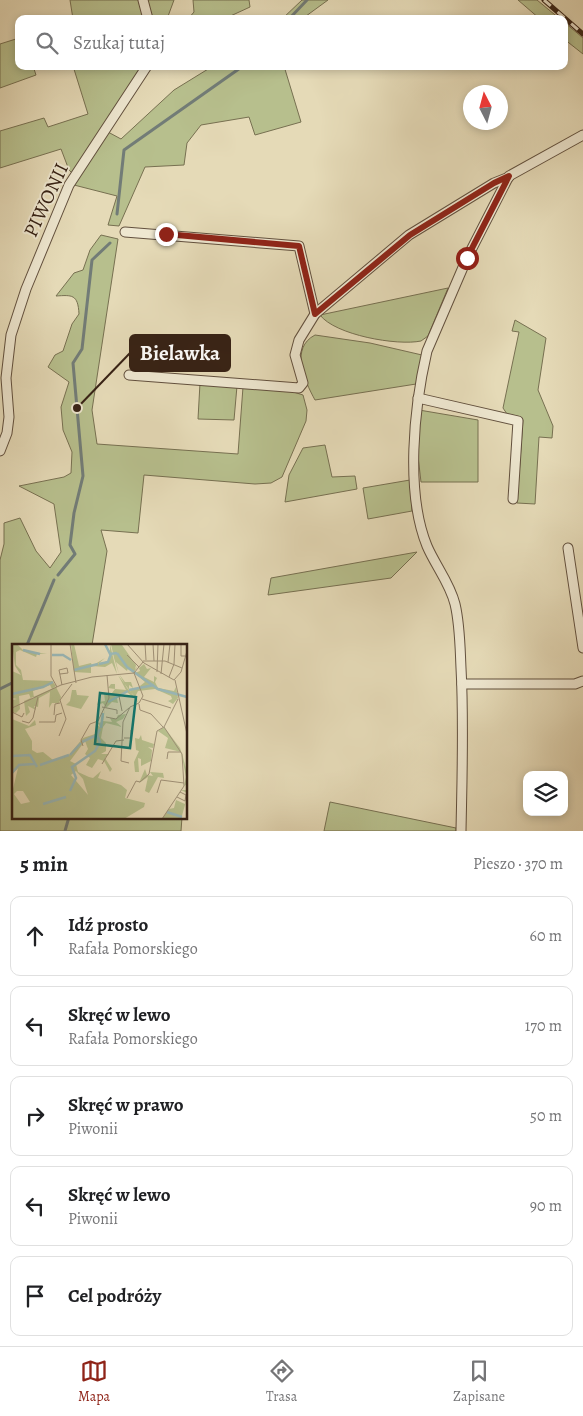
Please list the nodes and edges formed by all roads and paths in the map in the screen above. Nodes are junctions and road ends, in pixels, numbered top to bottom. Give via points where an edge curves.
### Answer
1 (143, 0) edge
2 (147, 15) edge
3 (144, 70) edge
4 (583, 135) edge
5 (509, 176) junction
6 (125, 232) dead end
7 (315, 314) junction
8 (129, 375) dead end
9 (418, 398) junction
10 (0, 451) edge
11 (514, 499) dead end
12 (568, 548) dead end
13 (583, 648) edge
14 (583, 681) edge
15 (462, 684) junction
16 (461, 831) edge

1 - 2 street
3 - 10 street, PIWONII via 69,185 26,289 11,335 6,378 9,416
4 - 5 street
5 - 7 street via 410,235
5 - 9 street via 467,258 427,351
6 - 7 street via 299,246
7 - 8 street via 295,355 303,383 299,388
9 - 11 street via 518,421
9 - 15 street via 414,449 418,517 427,546 455,602
12 - 13 street
14 - 15 street via 575,684
15 - 16 street

